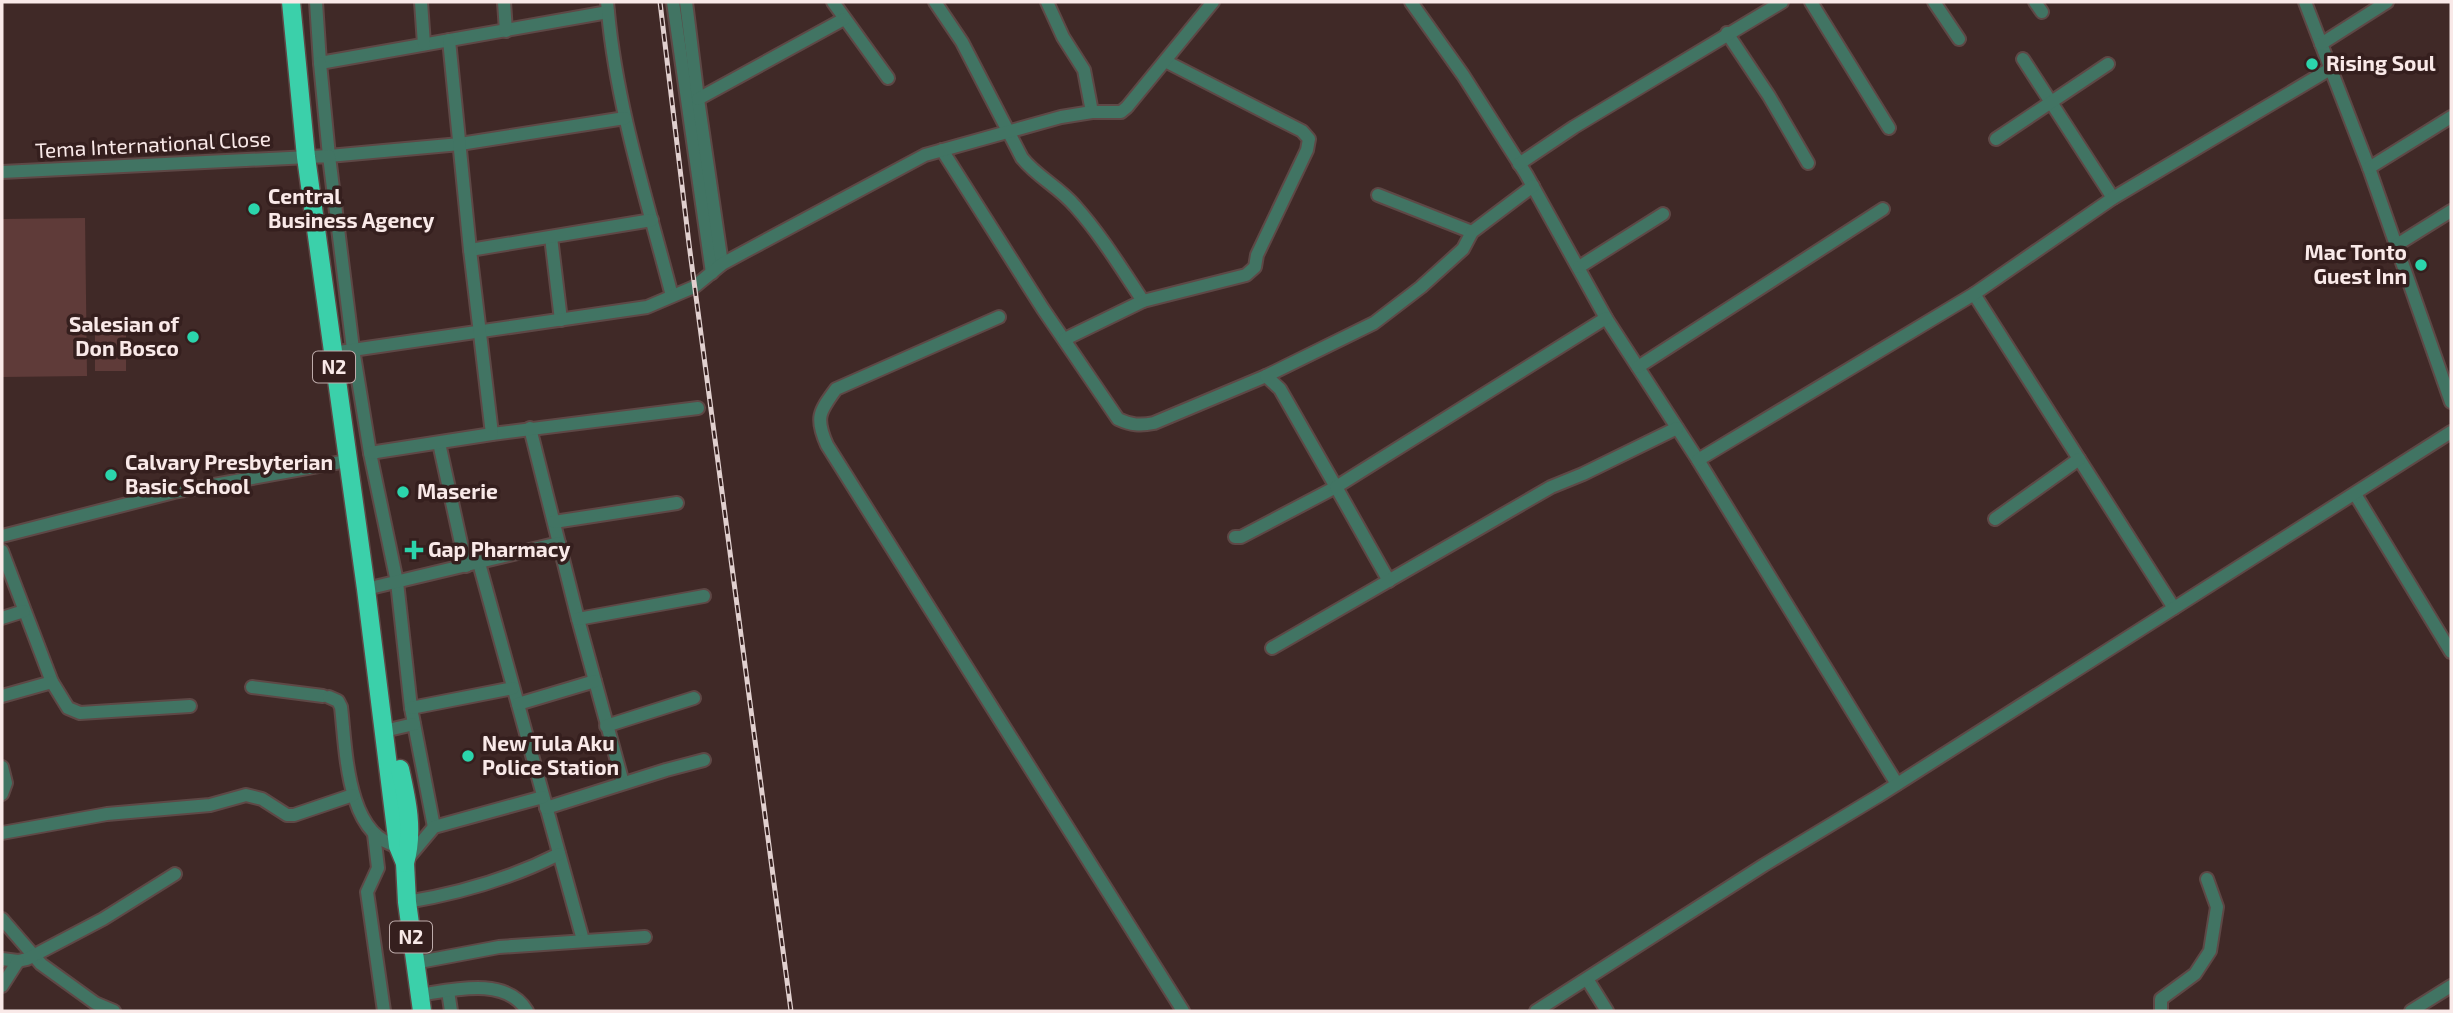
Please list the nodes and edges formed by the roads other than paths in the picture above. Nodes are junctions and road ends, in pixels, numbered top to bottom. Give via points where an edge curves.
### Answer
1 (290, 2) edge
2 (316, 2) edge
3 (421, 2) edge
4 (504, 2) edge
5 (673, 2) edge
6 (686, 2) edge
7 (833, 2) edge
8 (935, 2) edge
9 (1047, 2) edge
10 (1213, 2) edge
11 (1411, 2) edge
12 (1782, 2) edge
13 (1811, 2) edge
14 (1934, 2) edge
15 (2305, 2) edge
16 (2387, 2) edge
17 (607, 7) edge
18 (844, 19) junction
19 (506, 31) junction
20 (1727, 33) junction
21 (1959, 39) dead end
22 (449, 40) junction
23 (424, 44) junction
24 (2321, 44) junction
25 (2023, 59) dead end
26 (1165, 61) junction
27 (320, 63) junction
28 (2108, 64) dead end
29 (2330, 69) junction
30 (888, 78) dead end
31 (698, 99) junction
32 (2050, 102) junction
33 (1092, 112) junction
34 (2451, 117) edge
35 (625, 118) junction
36 (1889, 128) dead end
37 (1009, 131) junction
38 (1996, 139) dead end
39 (460, 144) junction
40 (942, 150) junction
41 (329, 156) junction
42 (306, 158) junction
43 (1808, 163) dead end
44 (1519, 164) junction
45 (2369, 168) junction
46 (2, 172) edge
47 (1532, 186) junction
48 (1378, 195) dead end
49 (2113, 198) junction
50 (1883, 209) dead end
51 (2451, 211) edge
52 (1663, 214) dead end
53 (652, 220) junction
54 (1472, 232) junction
55 (551, 237) junction
56 (2395, 246) junction
57 (470, 250) junction
58 (1578, 267) junction
59 (717, 269) junction
60 (1974, 294) junction
61 (672, 296) junction
62 (1143, 300) junction
63 (999, 317) dead end
64 (1606, 318) junction
65 (561, 320) junction
66 (480, 332) junction
67 (1065, 339) junction
68 (353, 349) junction
69 (332, 352) junction
70 (1638, 367) junction
71 (1266, 376) junction
72 (2451, 402) edge
73 (698, 408) dead end
74 (530, 428) junction
75 (1677, 428) junction
76 (2451, 432) edge
77 (492, 434) junction
78 (439, 443) junction
79 (370, 453) junction
80 (2079, 458) junction
81 (1698, 460) junction
82 (347, 461) junction
83 (1336, 487) junction
84 (2355, 494) junction
85 (677, 503) dead end
86 (1995, 519) dead end
87 (554, 522) junction
88 (2, 536) edge
89 (1235, 537) dead end
90 (559, 543) junction
91 (2, 551) edge
92 (473, 564) junction
93 (1389, 581) junction
94 (397, 582) junction
95 (366, 589) junction
96 (704, 596) dead end
97 (2174, 608) junction
98 (23, 611) junction
99 (2, 618) edge
100 (578, 619) junction
101 (1272, 648) dead end
102 (2451, 652) edge
103 (594, 681) junction
104 (52, 682) junction
105 (252, 687) dead end
106 (513, 688) junction
107 (2, 696) edge
108 (694, 698) dead end
109 (518, 704) junction
110 (190, 706) dead end
111 (411, 708) junction
112 (414, 724) junction
113 (607, 726) junction
114 (384, 731) junction
115 (704, 761) dead end
116 (2, 767) edge
117 (623, 783) junction
118 (1897, 784) junction
119 (2, 794) edge
120 (353, 795) junction
121 (545, 802) junction
122 (433, 827) junction
123 (2, 833) edge
124 (374, 834) junction
125 (401, 854) junction
126 (559, 854) junction
127 (175, 874) dead end
128 (2207, 880) dead end
129 (407, 902) junction
130 (2, 919) edge
131 (645, 937) dead end
132 (583, 940) junction
133 (32, 956) junction
134 (2, 959) edge
135 (18, 961) junction
136 (414, 963) junction
137 (1587, 979) junction
138 (2, 986) edge
139 (2451, 986) edge
140 (448, 991) junction
141 (420, 1003) edge
142 (92, 1007) edge
143 (114, 1011) edge
144 (384, 1011) edge
145 (450, 1011) edge
146 (527, 1011) edge
147 (1182, 1011) edge
148 (1536, 1011) edge
149 (1607, 1011) edge
150 (2161, 1011) edge
151 (2411, 1011) edge

1 - 42 highway, N2
2 - 27 street
3 - 23 street
4 - 19 street
5 - 59 street
6 - 31 street
7 - 18 street
8 - 37 street via 962,42
9 - 33 street via 1084,71
10 - 26 street
11 - 44 street
12 - 20 street
13 - 36 street
14 - 21 street
15 - 24 street
16 - 24 street
17 - 19 street
17 - 35 street
18 - 30 street
18 - 31 street
19 - 22 street
20 - 43 street
20 - 44 street
22 - 23 street
22 - 39 street
23 - 27 street
24 - 29 street
25 - 32 street
26 - 33 street via 1121,112
26 - 62 street via 1302,131 1309,139 1255,267 1246,275
27 - 41 street
28 - 32 street
29 - 45 street
29 - 49 street
31 - 59 street
32 - 38 street
32 - 49 street
33 - 37 street
34 - 45 street
35 - 39 street, Tema International Close
35 - 53 street
37 - 40 street
37 - 62 street via 1029,167 1074,204
39 - 41 street, Tema International Close
39 - 57 street
40 - 59 street via 909,162
40 - 67 street
41 - 42 street, Tema International Close
41 - 68 street
42 - 46 street, Tema International Close
42 - 69 highway, N2
44 - 47 street
45 - 56 street
47 - 54 street
47 - 58 street
48 - 54 street
49 - 60 street
50 - 70 street
51 - 56 street
52 - 58 street
53 - 55 street
53 - 61 street
54 - 71 street via 1463,249 1374,323
55 - 57 street
55 - 65 street
56 - 72 street
57 - 66 street
58 - 64 street
59 - 61 street
60 - 80 street
60 - 81 street
61 - 65 street via 647,307
62 - 67 street
63 - 147 street via 836,389 820,410 820,427 827,445
64 - 70 street
64 - 83 street
65 - 66 street
66 - 68 street
66 - 77 street
67 - 71 street via 1118,419 1129,424 1154,423
68 - 69 street
68 - 79 street
69 - 82 highway, N2
70 - 75 street
71 - 83 street via 1280,389
73 - 74 street
74 - 77 street
74 - 87 street
75 - 81 street
75 - 93 street via 1550,487
76 - 84 street
77 - 78 street
78 - 79 street
78 - 92 street
79 - 94 street
80 - 86 street
80 - 97 street
81 - 118 street
82 - 88 street via 174,492
82 - 95 highway, N2
83 - 89 street
83 - 93 street
84 - 97 street
84 - 102 street
85 - 87 street
87 - 90 street
90 - 92 street
90 - 100 street
91 - 98 street
92 - 94 street
92 - 106 street
93 - 101 street
94 - 95 street
94 - 111 street
95 - 114 highway, N2
96 - 100 street
97 - 118 street
98 - 99 street
98 - 104 street
100 - 103 street
103 - 109 street
103 - 113 street
104 - 107 street
104 - 110 street via 68,708 80,713
105 - 120 street via 338,701
106 - 109 street
106 - 111 street
108 - 113 street
109 - 121 street
111 - 112 street
112 - 114 street
112 - 122 street
113 - 117 street
114 - 125 highway, N2 via 395,748 409,815 411,841
115 - 117 street
116 - 119 street via 6,783
117 - 121 street
118 - 137 street
120 - 123 street via 287,815 246,795 210,805 107,814
120 - 124 street
121 - 122 street
121 - 126 street
122 - 125 street
124 - 125 street
124 - 144 street via 378,867 368,892
125 - 129 highway, N2
126 - 129 street via 480,887
126 - 132 street
127 - 133 street
128 - 150 street via 2217,907 2210,951 2195,974 2161,999
129 - 136 highway, N2
130 - 133 street
131 - 132 street
132 - 136 street via 491,948
133 - 135 street
133 - 142 street
134 - 135 street
135 - 138 street
136 - 141 highway, N2
137 - 148 street
137 - 149 street
139 - 151 street
140 - 141 street
140 - 145 street
140 - 146 street via 495,990 522,1002
142 - 143 street

